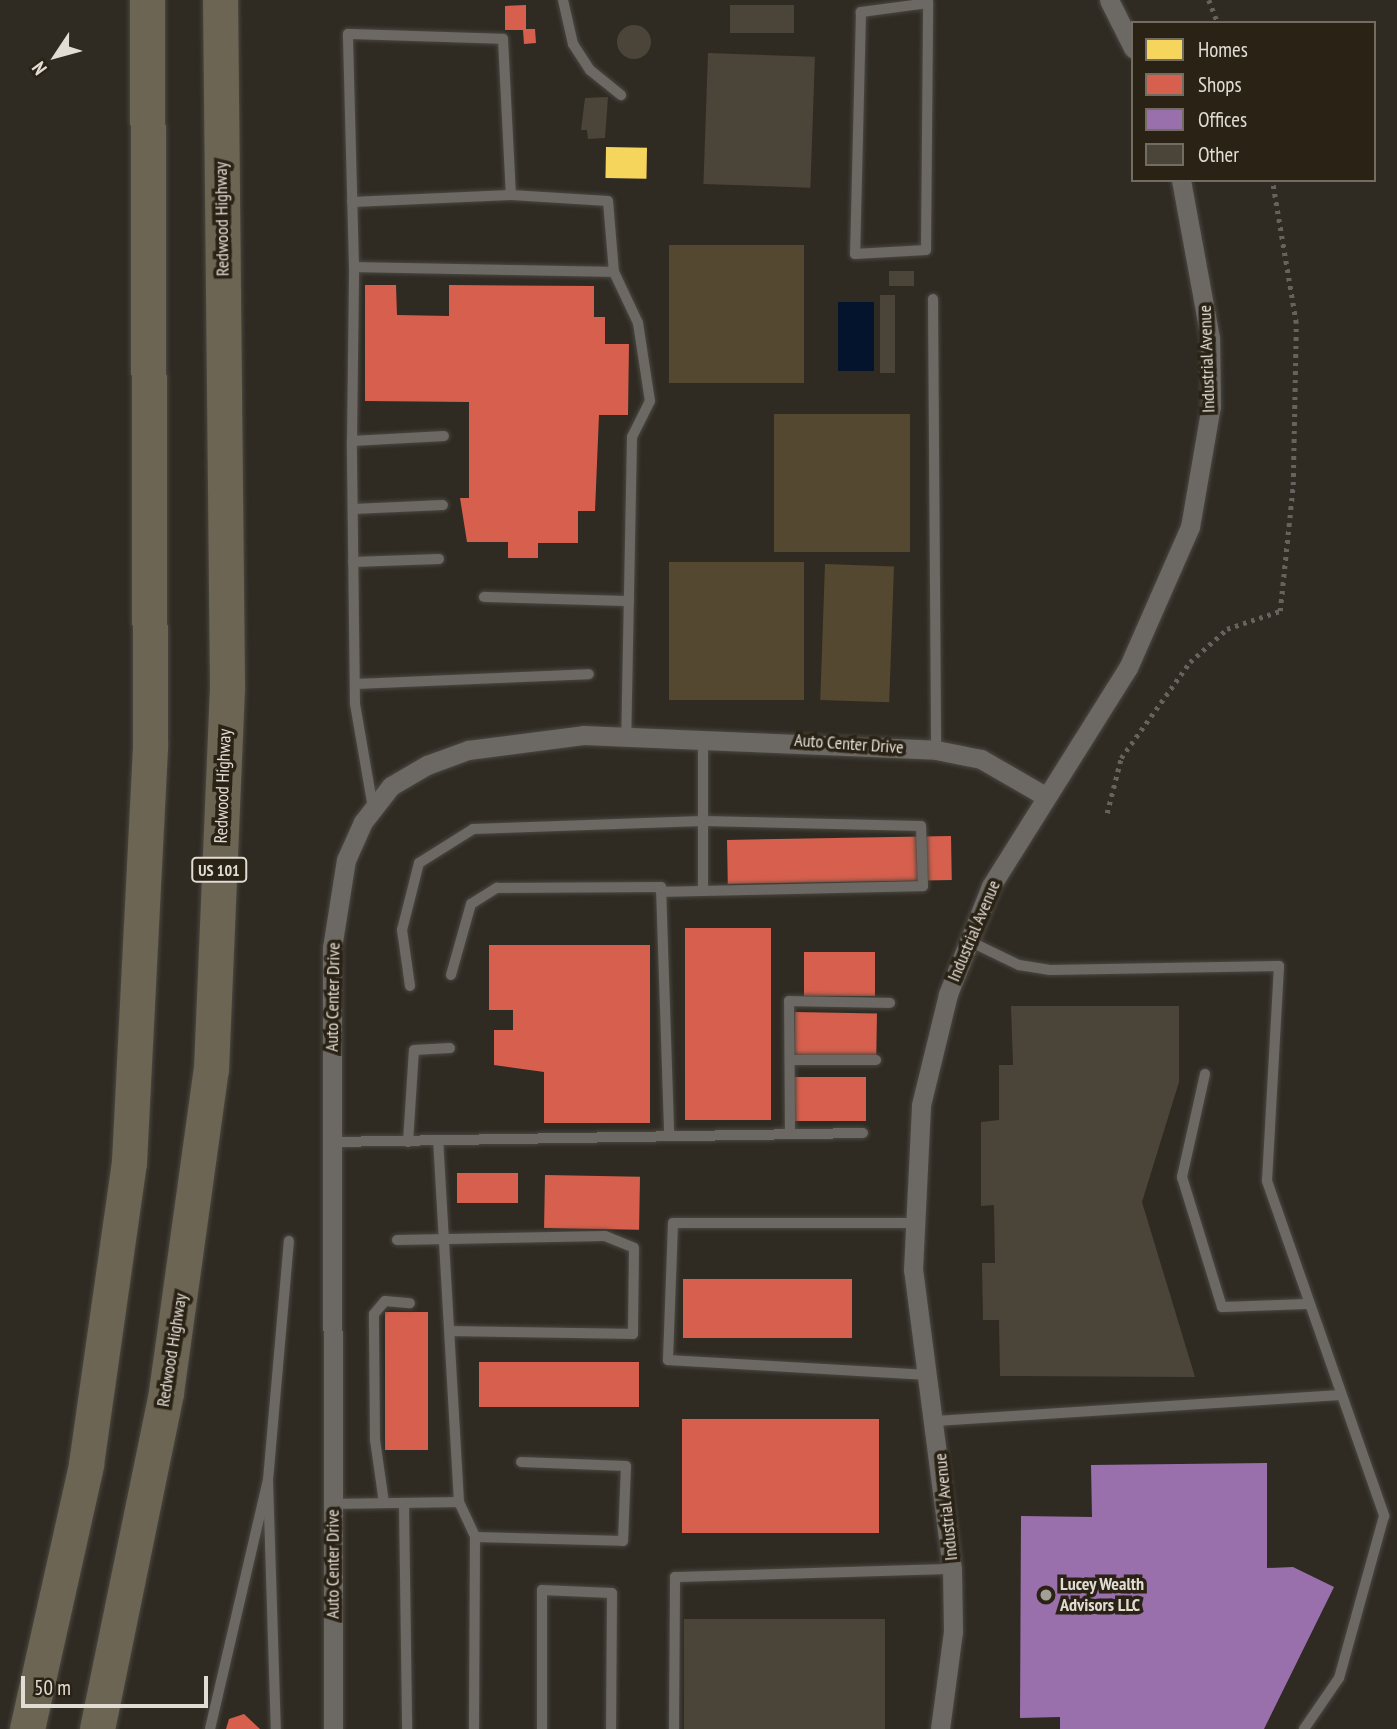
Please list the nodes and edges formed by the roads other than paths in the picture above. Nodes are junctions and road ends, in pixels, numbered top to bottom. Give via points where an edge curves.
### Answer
1 (147, 0) edge
2 (220, 0) edge
3 (564, 0) edge
4 (1109, 0) edge
5 (928, 2) edge
6 (1131, 44) edge
7 (621, 95) dead end
8 (1181, 182) edge
9 (511, 195) junction
10 (352, 202) junction
11 (354, 267) junction
12 (614, 272) junction
13 (933, 299) dead end
14 (444, 436) dead end
15 (352, 442) junction
16 (443, 505) dead end
17 (353, 509) junction
18 (439, 559) dead end
19 (353, 562) junction
20 (484, 597) dead end
21 (629, 601) junction
22 (589, 674) dead end
23 (355, 684) junction
24 (626, 736) junction
25 (703, 738) junction
26 (936, 750) junction
27 (1045, 796) junction
28 (373, 809) junction
29 (703, 821) junction
30 (703, 891) junction
31 (661, 892) junction
32 (967, 940) junction
33 (451, 975) dead end
34 (410, 986) dead end
35 (890, 1003) dead end
36 (450, 1048) dead end
37 (790, 1060) junction
38 (876, 1060) dead end
39 (1205, 1074) dead end
40 (790, 1132) junction
41 (863, 1132) dead end
42 (669, 1134) junction
43 (332, 1142) junction
44 (408, 1142) junction
45 (438, 1142) junction
46 (911, 1223) junction
47 (448, 1239) junction
48 (397, 1240) dead end
49 (289, 1241) dead end
50 (411, 1303) dead end
51 (1308, 1304) junction
52 (452, 1331) junction
53 (928, 1375) junction
54 (1339, 1395) junction
55 (937, 1421) junction
56 (521, 1462) dead end
57 (268, 1480) junction
58 (459, 1502) junction
59 (384, 1503) junction
60 (404, 1503) junction
61 (332, 1504) junction
62 (475, 1537) junction
63 (952, 1569) junction
64 (27, 1729) edge
65 (97, 1729) edge
66 (210, 1729) edge
67 (276, 1729) edge
68 (333, 1729) edge
69 (407, 1729) edge
70 (474, 1729) edge
71 (542, 1729) edge
72 (611, 1729) edge
73 (674, 1729) edge
74 (940, 1729) edge
75 (1304, 1729) edge

1 - 64 highway via 150,746 129,1162 86,1464
2 - 65 highway, Redwood Highway / US 101 via 227,686 211,1069 166,1392
3 - 7 lane via 573,44 590,70
4 - 6 street
5 - 5 lane via 926,250 855,254 861,12
8 - 27 street, Industrial Avenue via 1210,338 1203,467 1189,527 1155,616
9 - 10 lane
9 - 10 lane via 503,39 348,34
9 - 12 lane via 608,201
10 - 11 lane
11 - 12 lane
11 - 15 lane
12 - 21 lane via 638,323 650,401 632,437
13 - 26 lane
14 - 15 lane
15 - 17 lane
16 - 17 lane
17 - 19 lane
18 - 19 lane
19 - 23 lane
20 - 21 lane
21 - 24 lane
22 - 23 lane
23 - 28 lane
24 - 25 street, Auto Center Drive
24 - 28 street, Auto Center Drive via 468,750 391,786
25 - 26 street, Auto Center Drive
25 - 29 lane
26 - 27 street, Auto Center Drive via 981,760
27 - 32 street, Industrial Avenue
28 - 43 street, Auto Center Drive via 346,860 332,948
29 - 30 lane
29 - 30 lane via 920,826 923,886
29 - 34 lane via 473,829 419,863 402,930
30 - 31 lane
31 - 33 lane via 660,887 497,888 471,904
31 - 42 lane
32 - 46 street, Industrial Avenue via 932,1049
32 - 51 lane via 1019,965 1049,970 1279,966 1267,1181
35 - 37 lane via 789,1002
36 - 44 lane via 414,1050
37 - 38 lane
37 - 40 lane
39 - 51 lane via 1182,1177 1222,1307
40 - 41 lane
40 - 42 lane
42 - 45 lane
43 - 44 lane
43 - 61 street, Auto Center Drive
44 - 45 lane
45 - 47 lane
46 - 53 street, Industrial Avenue
46 - 53 lane via 674,1223 668,1360
47 - 48 lane
47 - 52 lane
47 - 52 lane via 605,1236 634,1248 633,1334
49 - 57 lane
50 - 59 lane via 386,1301 374,1314 375,1440
51 - 54 lane
52 - 58 lane
53 - 55 street, Industrial Avenue
54 - 55 lane
54 - 75 lane via 1384,1516 1339,1678
55 - 63 street, Industrial Avenue
56 - 62 lane via 626,1466 623,1541
57 - 66 lane
57 - 67 lane
58 - 60 lane
58 - 62 lane
59 - 60 lane
59 - 61 lane
60 - 69 lane
61 - 68 street, Auto Center Drive
62 - 70 lane
63 - 73 lane via 675,1577
63 - 74 street, Industrial Avenue via 953,1632
71 - 72 lane via 542,1590 612,1593

